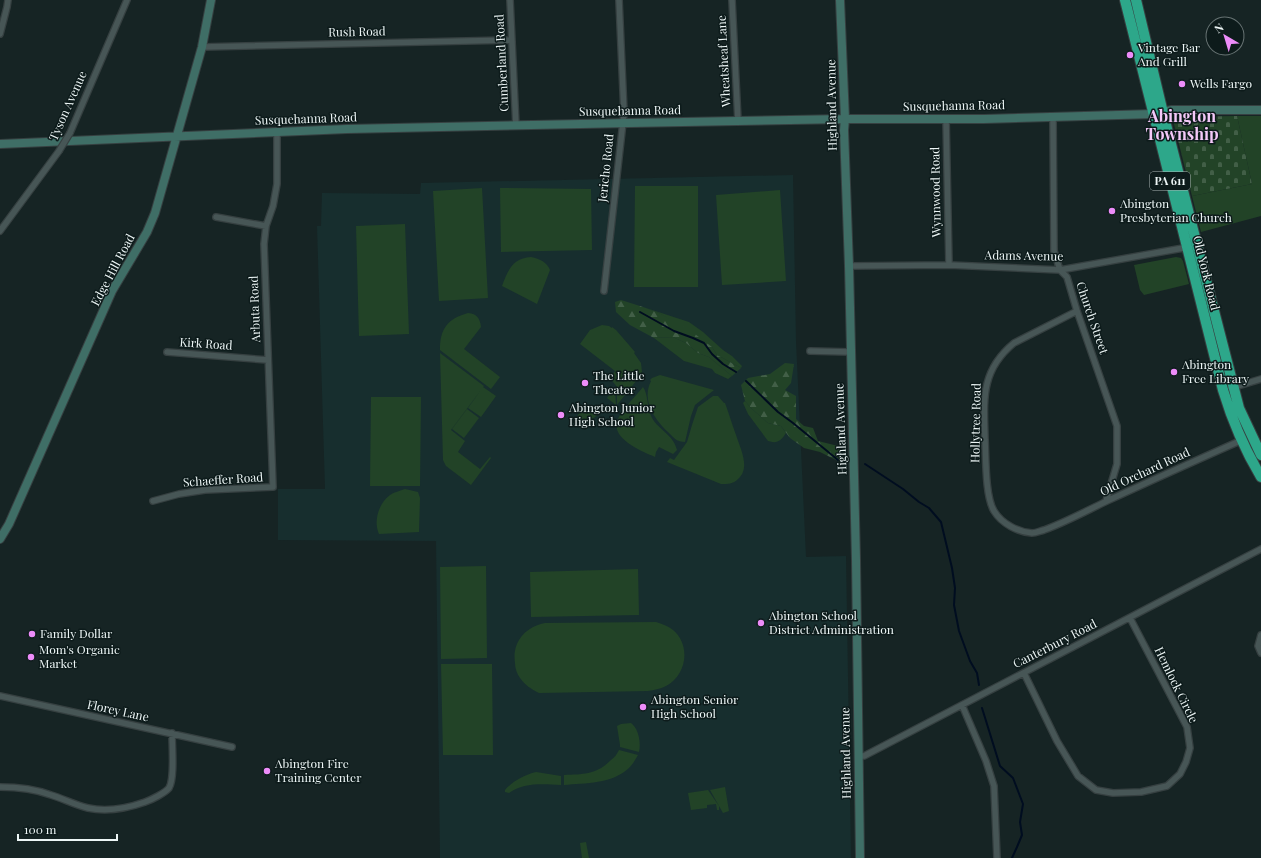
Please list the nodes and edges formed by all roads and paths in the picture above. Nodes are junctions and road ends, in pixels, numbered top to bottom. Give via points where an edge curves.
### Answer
1 (8, 0) edge
2 (127, 0) edge
3 (211, 0) edge
4 (510, 0) edge
5 (619, 0) edge
6 (732, 0) edge
7 (840, 0) edge
8 (1124, 0) edge
9 (1136, 0) edge
10 (0, 34) edge
11 (512, 40) junction
12 (202, 47) junction
13 (1261, 110) edge
14 (1158, 114) junction
15 (1053, 117) junction
16 (946, 118) junction
17 (845, 119) junction
18 (738, 121) junction
19 (623, 123) junction
20 (516, 126) junction
21 (277, 132) junction
22 (177, 136) junction
23 (0, 144) edge
24 (216, 217) dead end
25 (266, 226) junction
26 (0, 231) edge
27 (1197, 246) junction
28 (1186, 247) junction
29 (949, 265) junction
30 (849, 266) junction
31 (1060, 270) junction
32 (604, 291) dead end
33 (1077, 311) junction
34 (810, 351) dead end
35 (167, 352) dead end
36 (850, 352) junction
37 (268, 360) junction
38 (1261, 379) edge
39 (1234, 387) junction
40 (1223, 390) junction
41 (1242, 440) junction
42 (1257, 440) edge
43 (1261, 455) edge
44 (1261, 477) edge
45 (273, 487) joint
46 (153, 501) dead end
47 (1106, 501) junction
48 (1057, 525) joint
49 (0, 539) edge
50 (1261, 549) edge
51 (1130, 618) junction
52 (1261, 635) edge
53 (1261, 653) edge
54 (1024, 673) junction
55 (0, 696) edge
56 (962, 705) junction
57 (172, 733) junction
58 (232, 747) dead end
59 (859, 756) junction
60 (0, 787) edge
61 (860, 858) edge
62 (997, 858) edge

1 - 10 street
2 - 26 street, Tyson Avenue, bridge via 70,133
3 - 12 street, Edge Hill Road
4 - 11 street, Cumberland Road
5 - 19 street, Jericho Road
6 - 18 street, Wheatsheaf Lane
7 - 17 street, Highland Avenue
8 - 14 highway, Old York Road / PA 611
9 - 14 highway, Old York Road / PA 611
11 - 12 street, Rush Road
11 - 20 street, Cumberland Road
12 - 22 street, Edge Hill Road
13 - 14 street, Susquehanna Road via 1172,110
14 - 15 street, Susquehanna Road
14 - 27 highway, Old York Road / PA 611
14 - 28 highway, Old York Road / PA 611
15 - 16 street, Susquehanna Road
15 - 31 street, Church Street via 1054,251
16 - 17 street, Susquehanna Road
16 - 29 street, Wynnwood Road
17 - 18 street, Susquehanna Road
17 - 30 street, Highland Avenue
18 - 19 street, Susquehanna Road
19 - 20 street, Susquehanna Road
19 - 32 street, Jericho Road
20 - 21 street, Susquehanna Road via 355,128
21 - 22 street, Susquehanna Road
21 - 25 street, Arbuta Road via 277,184
22 - 23 street, Susquehanna Road
22 - 49 street, Edge Hill Road via 150,226 112,291 9,524
24 - 25 street
25 - 37 street, Arbuta Road via 264,244
27 - 28 street, Adams Avenue
27 - 39 highway, Old York Road / PA 611
28 - 31 street, Adams Avenue
28 - 40 highway, Old York Road / PA 611
29 - 30 street, Adams Avenue
29 - 31 street, Adams Avenue
30 - 36 street, Highland Avenue
31 - 33 street, Church Street via 1066,277
33 - 47 street, Church Street via 1117,426 1117,464
33 - 48 street, Hollytree Road via 1006,349 994,365 985,387 986,478 994,511 1002,521 1014,528 1033,533
34 - 36 street
35 - 37 street, Kirk Road
36 - 59 street, Highland Avenue
37 - 45 street, Arbuta Road
38 - 39 street
39 - 40 street
39 - 42 highway, Old York Road / PA 611 via 1239,408
40 - 41 highway, Old York Road / PA 611
41 - 44 highway, Old York Road / PA 611
41 - 47 street, Old Orchard Road
42 - 43 highway, Old York Road / PA 611
45 - 46 street, Schaeffer Road via 205,490
47 - 48 street, Old Orchard Road
50 - 51 street, Canterbury Road
51 - 54 street, Canterbury Road
51 - 54 street, Hemlock Circle via 1187,727 1190,748 1186,762 1180,774 1167,786 1141,792 1113,793 1096,790 1078,776 1057,741
52 - 53 street via 1258,646
54 - 56 street, Canterbury Road
55 - 57 street, Florey Lane
56 - 59 street, Canterbury Road via 864,756
56 - 62 street via 994,786
57 - 58 street, Florey Lane
57 - 60 street via 172,775 169,788 152,800 135,806 112,810 90,809 35,790
59 - 61 street, Highland Avenue

